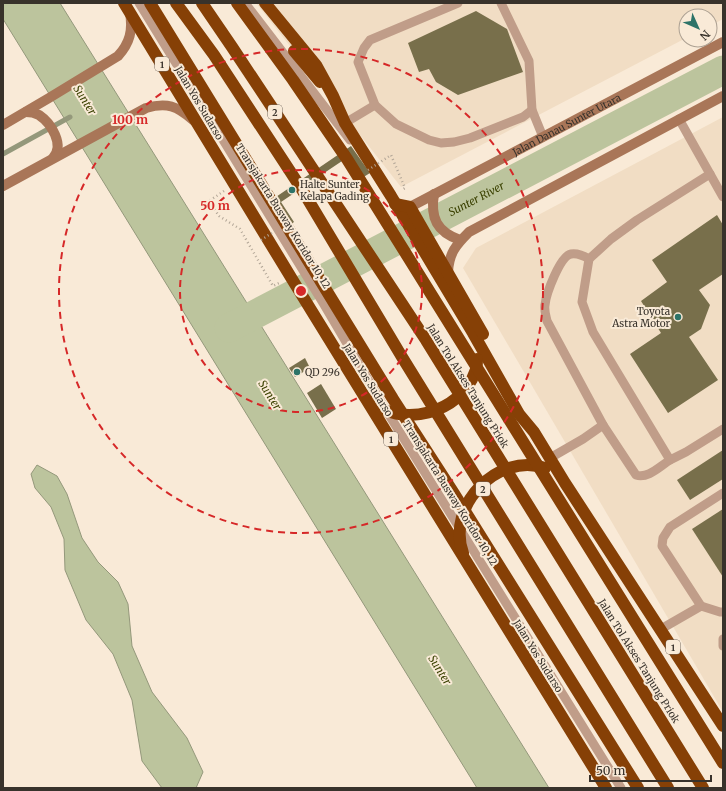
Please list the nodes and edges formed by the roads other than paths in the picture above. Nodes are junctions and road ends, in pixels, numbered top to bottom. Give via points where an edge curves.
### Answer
1 (139, 3) edge
2 (150, 3) edge
3 (176, 3) edge
4 (202, 3) edge
5 (237, 3) edge
6 (245, 3) edge
7 (256, 3) edge
8 (265, 3) edge
9 (458, 3) edge
10 (501, 3) edge
11 (126, 6) edge
12 (723, 42) edge
13 (333, 96) junction
14 (723, 96) edge
15 (375, 105) junction
16 (532, 110) junction
17 (26, 112) junction
18 (679, 119) junction
19 (345, 123) junction
20 (3, 125) edge
21 (199, 125) junction
22 (543, 137) junction
23 (53, 158) junction
24 (710, 174) junction
25 (3, 186) edge
26 (434, 194) junction
27 (723, 197) edge
28 (395, 204) junction
29 (410, 207) junction
30 (412, 223) junction
31 (423, 240) junction
32 (460, 240) junction
33 (589, 259) junction
34 (448, 272) junction
35 (473, 333) junction
36 (362, 392) junction
37 (386, 410) junction
38 (603, 425) junction
39 (723, 429) edge
40 (534, 432) junction
41 (550, 458) junction
42 (670, 460) junction
43 (566, 483) junction
44 (723, 493) edge
45 (460, 529) junction
46 (468, 567) junction
47 (701, 606) junction
48 (723, 612) edge
49 (661, 629) junction
50 (723, 639) edge
51 (723, 646) edge
52 (723, 726) edge
53 (723, 763) edge
54 (606, 788) edge
55 (622, 788) edge
56 (638, 788) edge
57 (668, 788) edge
58 (703, 788) edge

1 - 37 lane, Transjakarta Busway Koridor 10, 12
2 - 56 highway, bridge via 393,399
3 - 57 highway, 2, bridge via 214,55 301,188 402,357
4 - 58 highway, Jalan Tol Akses Tanjung Priok / 2, bridge via 426,340
5 - 53 highway, bridge via 347,159
6 - 28 lane via 338,124
7 - 13 highway, 1
8 - 13 highway, 1 via 316,65
9 - 15 lane via 370,40 358,62
10 - 16 lane via 529,61
11 - 17 main road via 132,23 130,38 118,56
11 - 21 highway, Jalan Yos Sudarso / 1
12 - 22 main road, Jalan Danau Sunter Utara
13 - 19 highway, 1
14 - 18 main road
15 - 16 lane via 396,124 441,143 470,138
15 - 19 lane
16 - 22 lane
17 - 20 main road
17 - 23 main road via 39,115 52,129 58,151
18 - 24 lane
18 - 32 main road via 469,232
19 - 28 highway, 1
21 - 23 main road via 185,112 162,104 146,108
21 - 36 highway, Jalan Yos Sudarso / 1
22 - 26 main road, Jalan Danau Sunter Utara
23 - 25 main road
24 - 27 lane
24 - 33 lane via 616,235
26 - 29 main road, Jalan Danau Sunter Utara
26 - 32 main road via 432,205 435,218 443,232
28 - 29 highway
28 - 30 highway, 1
29 - 30 highway, 1
30 - 31 highway, 1
31 - 34 highway, 1
31 - 35 highway, 1
32 - 34 main road via 451,253
33 - 38 lane via 578,254 570,254 564,258 544,307 554,336
33 - 42 lane via 582,302 593,332
34 - 40 highway, 1 via 526,409
35 - 37 highway via 477,353 476,371 470,383 453,401 430,413 417,415 404,415
35 - 40 highway, 1 via 519,414
36 - 37 highway
36 - 46 highway, Jalan Yos Sudarso / 1
37 - 45 lane, Transjakarta Busway Koridor 10, 12
38 - 41 lane via 578,443
38 - 42 lane via 636,476 646,476
39 - 42 lane
40 - 41 highway, 1
41 - 43 highway, 1
43 - 45 highway via 537,465 511,467 499,472 488,478 471,497
43 - 49 highway, 1
44 - 47 lane via 670,527 662,538 662,546
45 - 46 highway via 461,547
45 - 55 lane, Transjakarta Busway Koridor 10, 12
46 - 54 highway, Jalan Yos Sudarso / 1
47 - 48 lane
47 - 49 lane
49 - 52 highway, 1
50 - 51 lane

